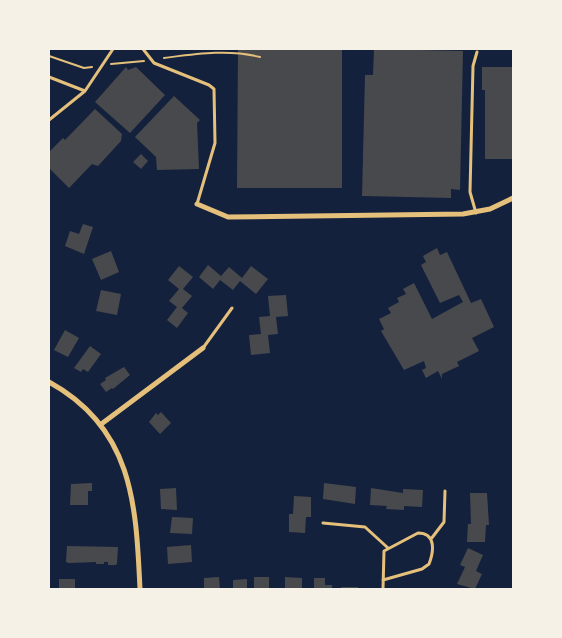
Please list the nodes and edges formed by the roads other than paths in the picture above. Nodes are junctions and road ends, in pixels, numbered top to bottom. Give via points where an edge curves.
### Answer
1 (113, 49) edge
2 (143, 49) edge
3 (477, 52) dead end
4 (49, 77) edge
5 (85, 91) junction
6 (49, 120) edge
7 (513, 198) edge
8 (197, 204) joint
9 (476, 213) junction
10 (232, 308) dead end
11 (203, 348) joint
12 (49, 382) edge
13 (100, 425) junction
14 (445, 491) dead end
15 (323, 523) dead end
16 (431, 539) junction
17 (388, 548) junction
18 (383, 580) junction
19 (140, 589) edge
20 (382, 589) edge

1 - 5 lane
2 - 8 lane via 154,63 214,89 215,143
3 - 9 lane via 473,66 470,192
4 - 5 lane
5 - 6 lane
7 - 9 street
8 - 9 street via 228,217
10 - 11 lane
11 - 13 street
12 - 13 street via 76,400
13 - 19 street via 122,460 128,479 136,520
14 - 16 lane via 444,522
15 - 17 lane via 365,527
16 - 17 lane via 418,533
16 - 18 lane via 434,546 430,564
17 - 18 lane via 384,551
18 - 20 lane

